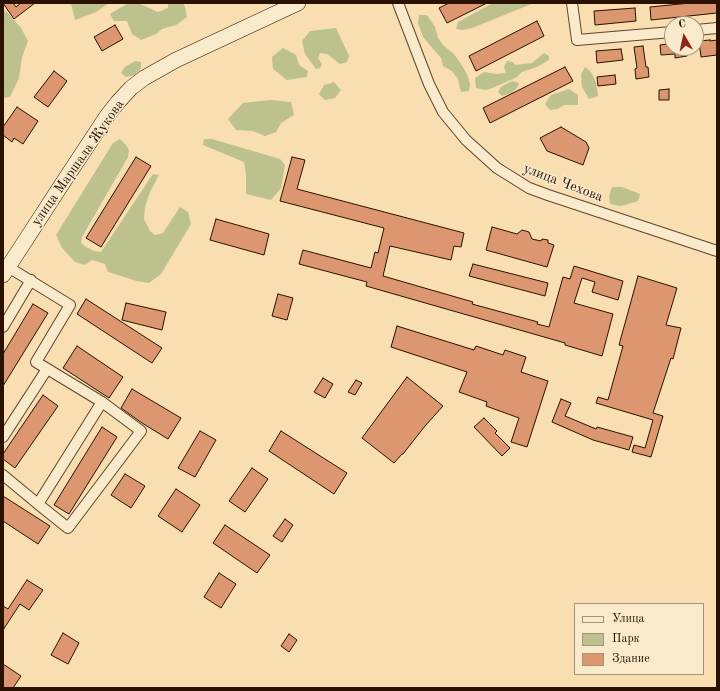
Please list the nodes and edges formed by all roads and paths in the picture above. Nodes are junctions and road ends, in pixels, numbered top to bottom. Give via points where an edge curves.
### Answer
1 (298, 3) edge
2 (398, 3) edge
3 (572, 3) edge
4 (717, 28) edge
5 (704, 29) edge
6 (664, 33) edge
7 (717, 251) edge
8 (6, 270) edge
9 (30, 280) junction
10 (3, 328) edge
11 (47, 368) junction
12 (102, 402) junction
13 (3, 437) edge
14 (3, 475) edge
15 (38, 504) junction

1 - 8 main road, улица Маршала Жукова via 176,60 131,88 108,116
2 - 7 street, улица Чехова via 429,84 443,112 466,140 497,168 529,188
3 - 6 street via 577,40
4 - 5 street
8 - 9 street
9 - 10 street
9 - 11 street via 70,305 36,362
11 - 12 street
11 - 13 street
12 - 15 street
12 - 15 street via 141,431 68,528
14 - 15 street

